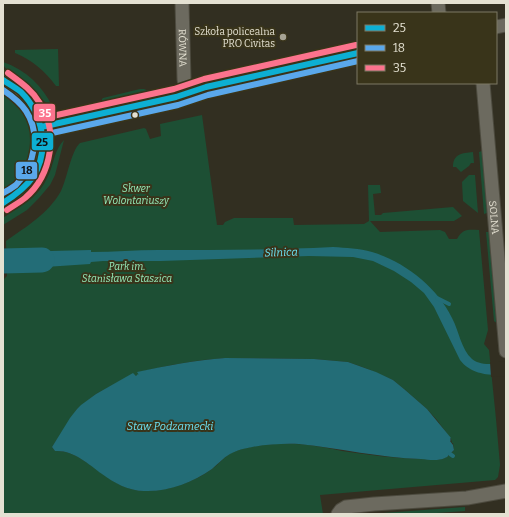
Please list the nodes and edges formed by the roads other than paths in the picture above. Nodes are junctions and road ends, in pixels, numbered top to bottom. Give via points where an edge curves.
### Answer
1 (182, 3) edge
2 (357, 53) edge
3 (3, 80) edge
4 (483, 84) edge
5 (186, 94) junction
6 (41, 127) junction
7 (3, 203) edge
8 (506, 351) edge
9 (506, 491) edge
10 (338, 514) edge

1 - 5 street, RÓWNA
2 - 5 street via 206,87
3 - 6 street via 19,90 32,104
4 - 8 street, SOLNA
5 - 6 street
6 - 7 street via 43,147 36,171 22,191
9 - 10 street via 467,498 346,507

